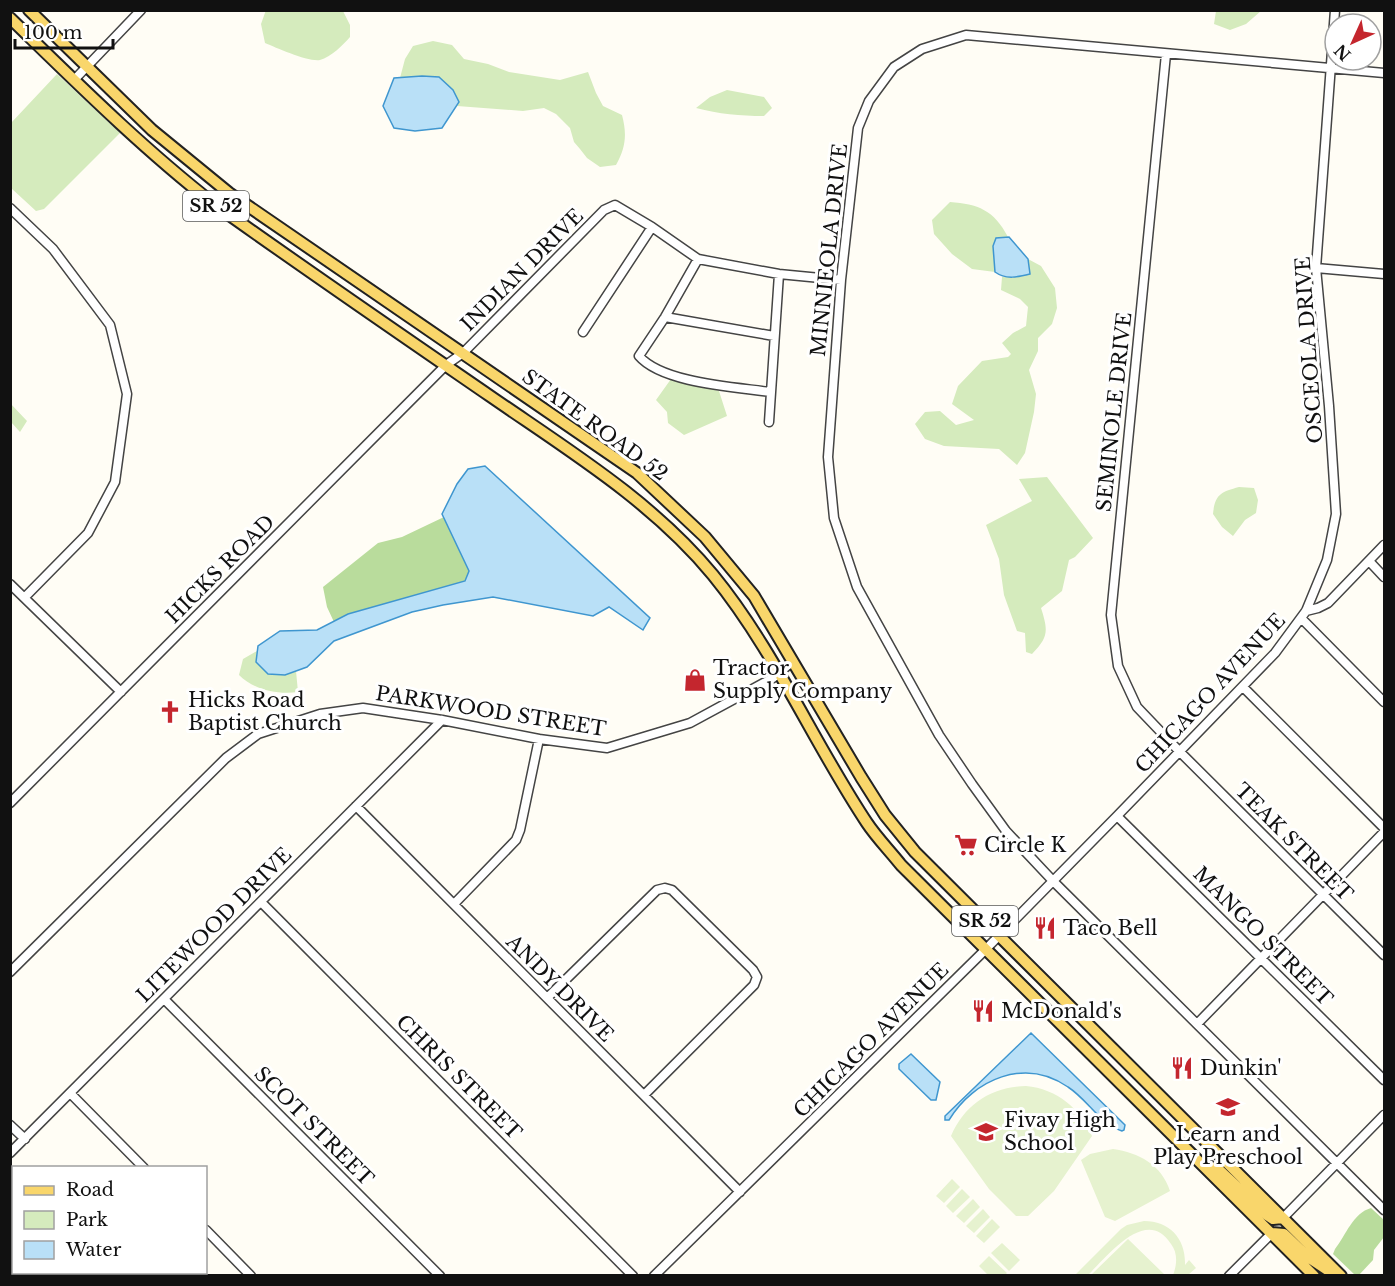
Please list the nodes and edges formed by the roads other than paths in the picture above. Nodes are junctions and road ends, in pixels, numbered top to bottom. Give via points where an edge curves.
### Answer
1 (29, 10) edge
2 (141, 10) edge
3 (10, 18) edge
4 (1166, 54) junction
5 (87, 66) junction
6 (1323, 66) edge
7 (1330, 72) edge
8 (74, 80) junction
9 (10, 208) edge
10 (652, 227) junction
11 (698, 259) junction
12 (1316, 268) junction
13 (779, 274) junction
14 (1384, 274) edge
15 (841, 280) junction
16 (665, 317) junction
17 (583, 332) dead end
18 (774, 336) junction
19 (454, 359) junction
20 (770, 392) junction
21 (769, 422) dead end
22 (644, 479) junction
23 (629, 493) junction
24 (1384, 545) edge
25 (1369, 561) junction
26 (1384, 577) edge
27 (10, 584) edge
28 (25, 597) junction
29 (1304, 615) junction
30 (794, 661) junction
31 (779, 674) junction
32 (1243, 687) junction
33 (121, 692) junction
34 (1384, 702) edge
35 (442, 720) junction
36 (539, 739) junction
37 (1180, 752) junction
38 (10, 803) edge
39 (356, 806) junction
40 (1118, 816) junction
41 (1384, 830) edge
42 (1053, 880) junction
43 (1323, 894) junction
44 (261, 902) junction
45 (454, 904) junction
46 (999, 935) junction
47 (985, 950) junction
48 (1384, 955) edge
49 (1261, 958) junction
50 (10, 972) edge
51 (547, 998) junction
52 (164, 999) junction
53 (1197, 1024) junction
54 (1384, 1080) edge
55 (70, 1093) junction
56 (644, 1095) junction
57 (1384, 1115) edge
58 (10, 1125) edge
59 (25, 1138) junction
60 (10, 1153) edge
61 (1337, 1163) junction
62 (1203, 1165) junction
63 (143, 1166) edge
64 (740, 1192) junction
65 (1384, 1210) edge
66 (1283, 1218) junction
67 (207, 1231) edge
68 (1272, 1233) junction
69 (251, 1275) edge
70 (440, 1275) edge
71 (633, 1275) edge
72 (654, 1275) edge
73 (1229, 1275) edge
74 (1314, 1275) edge
75 (1334, 1275) edge
76 (1341, 1275) edge

1 - 5 main road, STATE ROAD 52 / SR 52
2 - 5 street
3 - 8 main road, STATE ROAD 52 / SR 52
4 - 6 street, MINNIEOLA DRIVE
4 - 15 street, MINNIEOLA DRIVE via 966,35 922,49 894,67 869,101 858,128
4 - 37 street, SEMINOLE DRIVE via 1111,615 1118,666 1137,707
5 - 8 street
5 - 19 main road, STATE ROAD 52 / SR 52 via 166,142 229,193
7 - 12 street, OSCEOLA DRIVE
8 - 19 main road, STATE ROAD 52 / SR 52 via 152,154 214,204
9 - 28 street via 53,249 110,325 127,394 115,482 88,533
10 - 11 street
10 - 17 street
10 - 19 street, INDIAN DRIVE via 615,205 604,210
11 - 13 street
11 - 16 street
12 - 14 street
12 - 29 street, OSCEOLA DRIVE via 1336,514 1327,560
13 - 15 street
13 - 18 street
15 - 42 street, MINNIEOLA DRIVE via 828,457 834,518 854,577 952,755 1006,831
16 - 18 street
16 - 20 street via 639,356 645,363 676,377
18 - 20 street
19 - 22 main road, STATE ROAD 52 / SR 52
19 - 23 main road, STATE ROAD 52 / SR 52
19 - 33 street, HICKS ROAD
20 - 21 street
22 - 23 main road
22 - 30 main road, STATE ROAD 52 / SR 52 via 726,561 754,596
23 - 31 main road, STATE ROAD 52 / SR 52 via 712,574 748,621
24 - 25 street, CHICAGO AVENUE
25 - 26 street
25 - 29 street, CHICAGO AVENUE via 1328,603
27 - 28 street
28 - 33 street
29 - 32 street, CHICAGO AVENUE
29 - 34 street
30 - 31 street, PARKWOOD STREET
30 - 46 main road, STATE ROAD 52 / SR 52 via 885,815 915,852
31 - 36 street, PARKWOOD STREET via 690,723 607,748
31 - 47 main road, STATE ROAD 52 / SR 52 via 869,826 901,865
32 - 37 street, CHICAGO AVENUE
32 - 41 street
33 - 38 street, HICKS ROAD
35 - 36 street, PARKWOOD STREET
35 - 39 street, LITEWOOD DRIVE
35 - 50 street, PARKWOOD STREET via 363,708 320,714 258,734 226,758
36 - 45 street via 516,840
37 - 40 street, CHICAGO AVENUE
37 - 43 street, TEAK STREET
39 - 44 street, LITEWOOD DRIVE
39 - 45 street, ANDY DRIVE
40 - 42 street, CHICAGO AVENUE
40 - 49 street, MANGO STREET
41 - 43 street
42 - 46 street, CHICAGO AVENUE
42 - 53 street, MINNIEOLA DRIVE
43 - 48 street, TEAK STREET
43 - 49 street
44 - 52 street, LITEWOOD DRIVE
44 - 71 street, CHRIS STREET
45 - 51 street, ANDY DRIVE
46 - 47 street, CHICAGO AVENUE
46 - 66 main road, STATE ROAD 52 / SR 52
47 - 62 main road, STATE ROAD 52 / SR 52
47 - 64 street, CHICAGO AVENUE
49 - 53 street
49 - 54 street, MANGO STREET
51 - 56 street, ANDY DRIVE
51 - 56 street via 657,890 665,888 672,890 753,970 757,977 754,985
52 - 55 street, LITEWOOD DRIVE
52 - 70 street, SCOT STREET
53 - 61 street, MINNIEOLA DRIVE
55 - 59 street, LITEWOOD DRIVE
55 - 63 street
56 - 64 street, ANDY DRIVE
57 - 61 street
58 - 59 street
59 - 60 street, LITEWOOD DRIVE
61 - 65 street, MINNIEOLA DRIVE
61 - 66 street
62 - 66 main road via 1219,1170 1273,1219
62 - 68 main road, STATE ROAD 52 / SR 52
64 - 72 street, CHICAGO AVENUE
66 - 76 main road, STATE ROAD 52 / SR 52
67 - 69 street
68 - 73 street
68 - 74 main road, STATE ROAD 52 / SR 52
68 - 75 main road via 1284,1234

